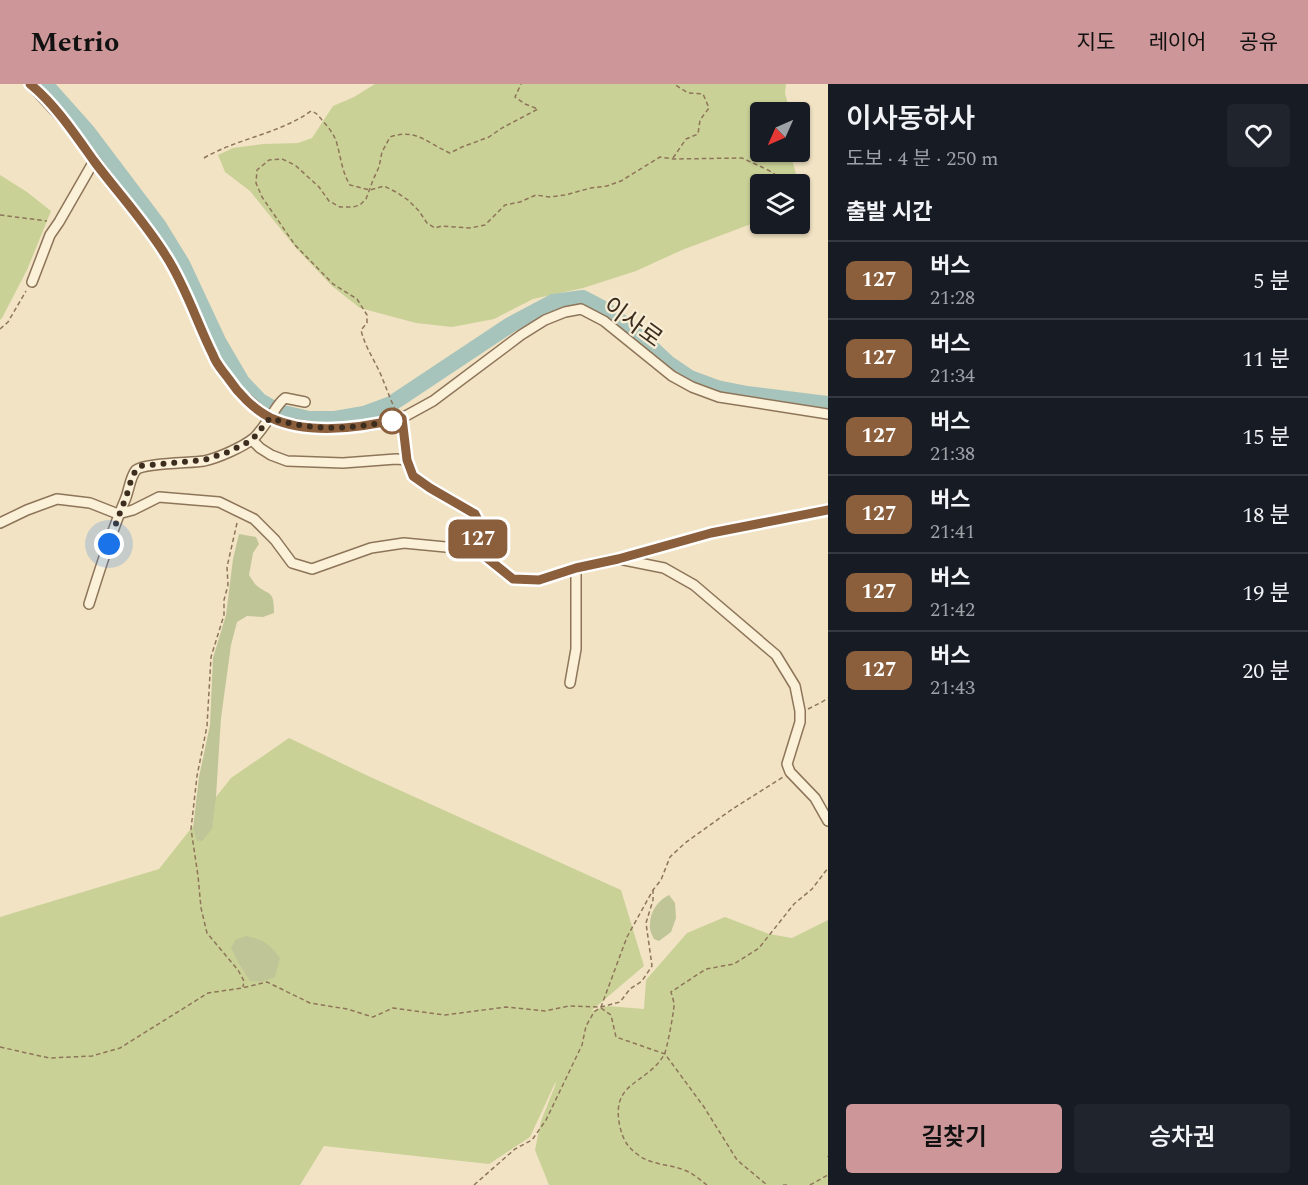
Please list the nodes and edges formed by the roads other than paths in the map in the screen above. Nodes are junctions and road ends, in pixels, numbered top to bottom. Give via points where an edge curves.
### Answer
1 (30, 84) edge
2 (94, 161) junction
3 (32, 282) road end
4 (305, 402) dead end
5 (828, 414) edge
6 (271, 417) junction
7 (400, 418) junction
8 (252, 440) junction
9 (407, 460) junction
10 (828, 510) edge
11 (118, 514) junction
12 (0, 523) edge
13 (477, 550) junction
14 (618, 559) junction
15 (576, 568) junction
16 (89, 604) dead end
17 (570, 683) dead end
18 (828, 821) edge

1 - 2 street, 이사로 via 69,126
2 - 3 street via 50,235
2 - 6 street, 이사로 via 167,256 214,358 235,388
4 - 6 street via 285,398
5 - 7 street, 이사로 via 719,397 692,387 672,376 604,321 580,309 545,320 433,401
6 - 7 street, 이사로 via 286,423 336,429
6 - 8 street
7 - 9 street
8 - 9 street via 271,455 287,460
8 - 11 street via 204,460 140,466
9 - 13 street via 413,476 475,514 480,524
10 - 14 street via 711,533
11 - 12 street via 90,503 57,499
11 - 13 street via 159,497 219,502 254,519 292,563 312,569 371,548 404,543
11 - 16 street
13 - 15 street via 513,579 539,580
14 - 15 street
14 - 18 street via 664,568 694,585 776,655 795,686 800,711 787,764
15 - 17 street via 576,649

